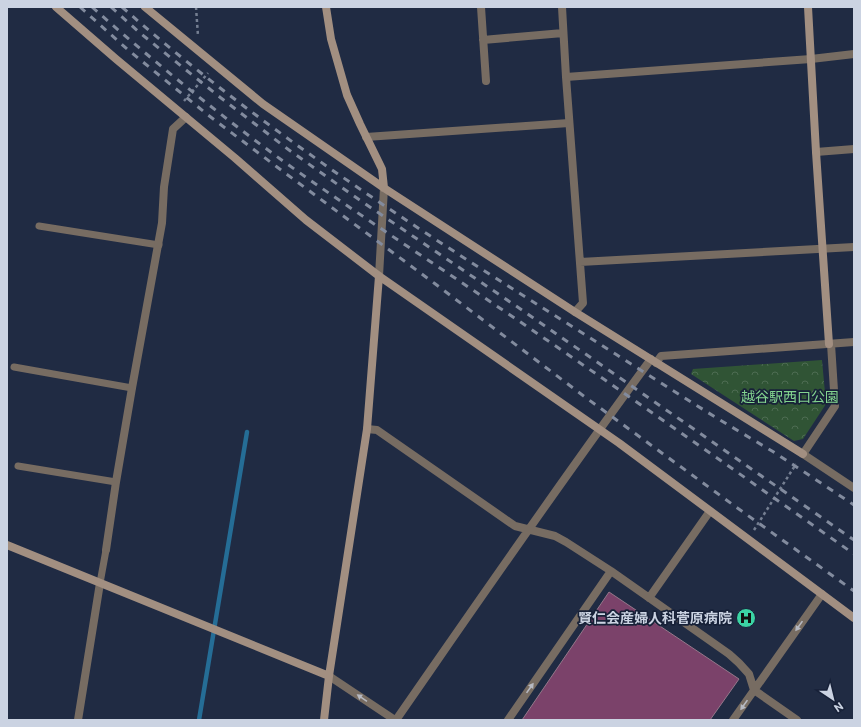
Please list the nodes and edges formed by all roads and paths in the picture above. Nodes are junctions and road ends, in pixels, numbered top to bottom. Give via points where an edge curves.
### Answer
1 (56, 7) edge
2 (145, 7) edge
3 (196, 7) edge
4 (326, 7) edge
5 (481, 7) edge
6 (562, 7) edge
7 (808, 7) edge
8 (563, 33) junction
9 (483, 40) junction
10 (199, 52) junction
11 (854, 54) edge
12 (811, 59) junction
13 (214, 65) junction
14 (566, 77) junction
15 (486, 81) dead end
16 (177, 109) junction
17 (186, 117) junction
18 (569, 123) junction
19 (366, 137) junction
20 (854, 149) edge
21 (816, 152) junction
22 (384, 188) junction
23 (39, 226) dead end
24 (159, 245) junction
25 (854, 246) edge
26 (823, 249) junction
27 (580, 262) junction
28 (379, 276) junction
29 (575, 312) junction
30 (854, 342) edge
31 (830, 344) junction
32 (653, 361) junction
33 (14, 367) dead end
34 (132, 388) junction
35 (367, 429) junction
36 (600, 429) junction
37 (802, 454) junction
38 (18, 466) dead end
39 (116, 482) junction
40 (854, 488) edge
41 (710, 511) junction
42 (528, 529) junction
43 (748, 539) junction
44 (7, 545) edge
45 (106, 550) joint
46 (611, 571) junction
47 (100, 583) junction
48 (822, 594) junction
49 (649, 598) junction
50 (854, 618) edge
51 (329, 676) junction
52 (754, 690) junction
53 (78, 720) edge
54 (324, 720) edge
55 (395, 720) edge
56 (508, 720) edge
57 (733, 720) edge
58 (797, 720) edge

1 - 16 street
2 - 10 street
3 - 10 path
4 - 19 street via 331,38 347,95
5 - 9 street
6 - 8 street
7 - 12 street
8 - 9 street
8 - 14 street
9 - 15 street
10 - 13 street
11 - 12 street
12 - 14 street
12 - 21 street
13 - 16 path
13 - 22 street via 263,104
14 - 18 street
16 - 17 street
17 - 24 street via 173,129
17 - 28 street via 306,220
18 - 19 street
18 - 27 street
19 - 22 street via 382,169
20 - 21 street
21 - 26 street
22 - 28 street
22 - 29 street
23 - 24 lane
24 - 34 street
25 - 26 street
26 - 27 street
26 - 31 street
27 - 29 street via 583,303
28 - 35 street
28 - 36 street
29 - 32 street
30 - 31 street
31 - 32 street via 660,356
31 - 37 street via 835,406
32 - 36 street
32 - 37 street
33 - 34 lane
34 - 39 street
35 - 42 street via 377,430 515,526
35 - 51 street
36 - 41 street
36 - 42 street
37 - 40 street
37 - 43 path
38 - 39 lane
39 - 45 street
41 - 43 street
41 - 49 street
42 - 46 street via 555,536
42 - 55 street
43 - 48 street
44 - 47 street
45 - 47 lane
46 - 49 street
56 -> 46 street
47 - 51 street
47 - 53 street
48 - 50 street
48 -> 52 street
49 - 52 street via 729,654 749,674
51 - 54 street
55 -> 51 street
52 -> 57 street
52 - 58 street

